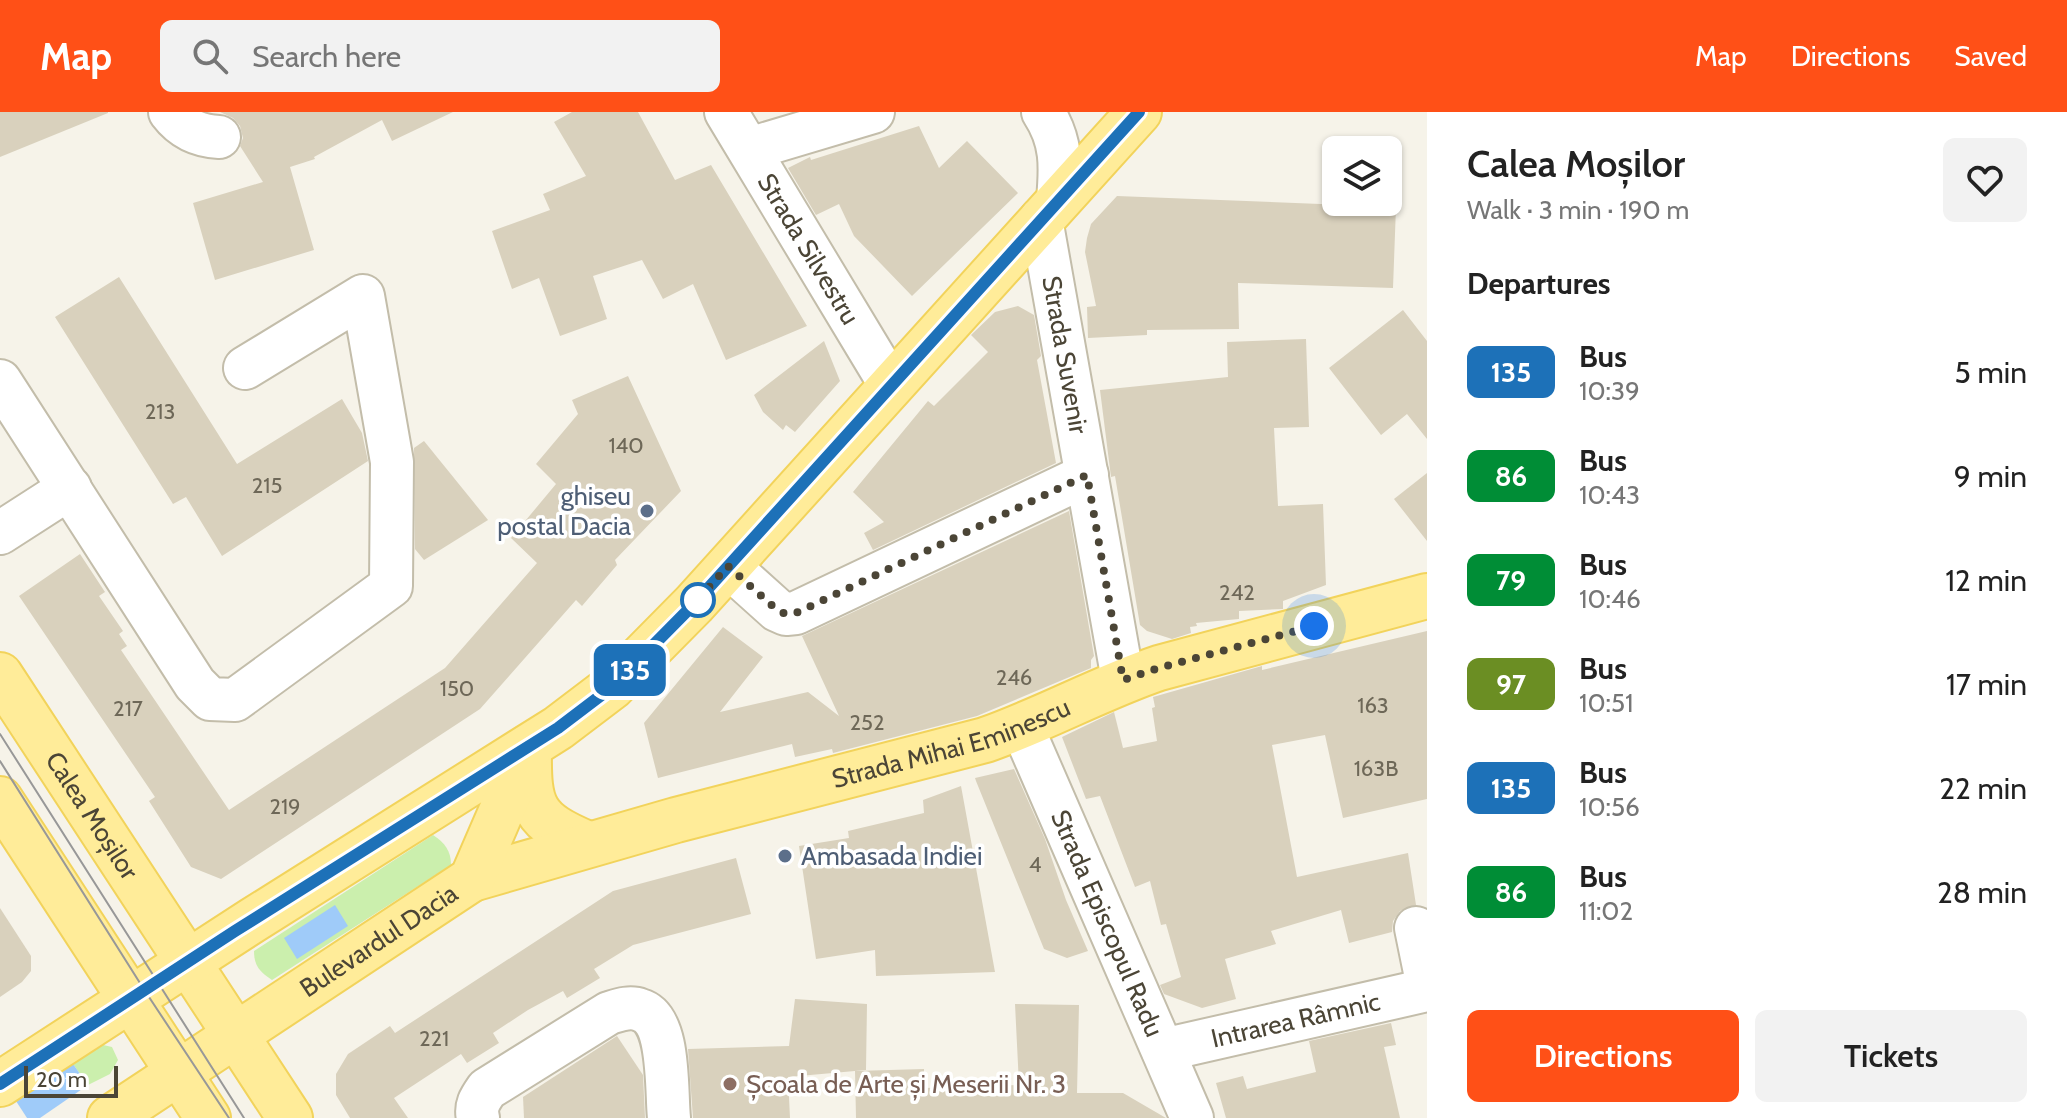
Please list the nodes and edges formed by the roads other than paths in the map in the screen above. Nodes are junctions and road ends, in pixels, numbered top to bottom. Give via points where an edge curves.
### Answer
1 (170, 112) edge
2 (726, 112) edge
3 (873, 112) edge
4 (1043, 112) edge
5 (1139, 112) edge
6 (219, 137) dead end
7 (749, 149) junction
8 (1050, 209) junction
9 (245, 368) dead end
10 (0, 381) edge
11 (890, 384) junction
12 (1087, 475) junction
13 (70, 488) junction
14 (0, 533) edge
15 (728, 566) junction
16 (1427, 596) edge
17 (0, 675) edge
18 (1123, 680) junction
19 (1022, 727) junction
20 (529, 747) junction
21 (0, 799) edge
22 (432, 807) junction
23 (588, 844) junction
24 (472, 879) junction
25 (1416, 928) dead end
26 (159, 981) junction
27 (1427, 982) edge
28 (1427, 990) edge
29 (1163, 1050) junction
30 (206, 1054) junction
31 (0, 1084) edge
32 (110, 1118) edge
33 (208, 1118) edge
34 (290, 1118) edge
35 (478, 1118) edge
36 (669, 1118) edge
37 (1192, 1118) edge

1 - 6 street via 189,130
2 - 7 street, Strada Silvestru
3 - 7 street
4 - 8 street, Strada Suvenir via 1060,149
5 - 8 main road
7 - 11 street, Strada Silvestru
8 - 11 main road
8 - 12 street, Strada Suvenir
9 - 13 street via 363,296 392,462 391,586 235,700 210,699 195,684
10 - 13 street
11 - 15 main road
12 - 15 street via 796,613 777,610
12 - 18 street, Strada Suvenir
13 - 14 street
15 - 20 main road via 612,687
16 - 18 main road, Strada Mihai Eminescu
17 - 26 main road, Calea Moșilor
18 - 19 main road, Strada Mihai Eminescu
19 - 23 main road, Strada Mihai Eminescu
19 - 29 street, Strada Episcopul Radu
20 - 22 main road
20 - 23 main road via 530,796 536,809 562,833
20 - 24 main road, Bulevardul Dacia
21 - 26 main road, Calea Moșilor
22 - 24 main road via 462,844
22 - 26 main road
23 - 24 main road, Strada Mihai Eminescu
24 - 30 main road, Bulevardul Dacia
25 - 27 street
26 - 30 main road, Calea Moșilor
26 - 30 main road, Calea Moșilor
26 - 31 main road
28 - 29 street, Intrarea Râmnic
29 - 37 street, Strada Episcopul Radu
30 - 32 main road, Bulevardul Dacia
30 - 33 main road, Calea Moșilor
30 - 34 main road, Calea Moșilor
35 - 36 street via 487,1089 609,1013 630,1008 649,1014 662,1033

